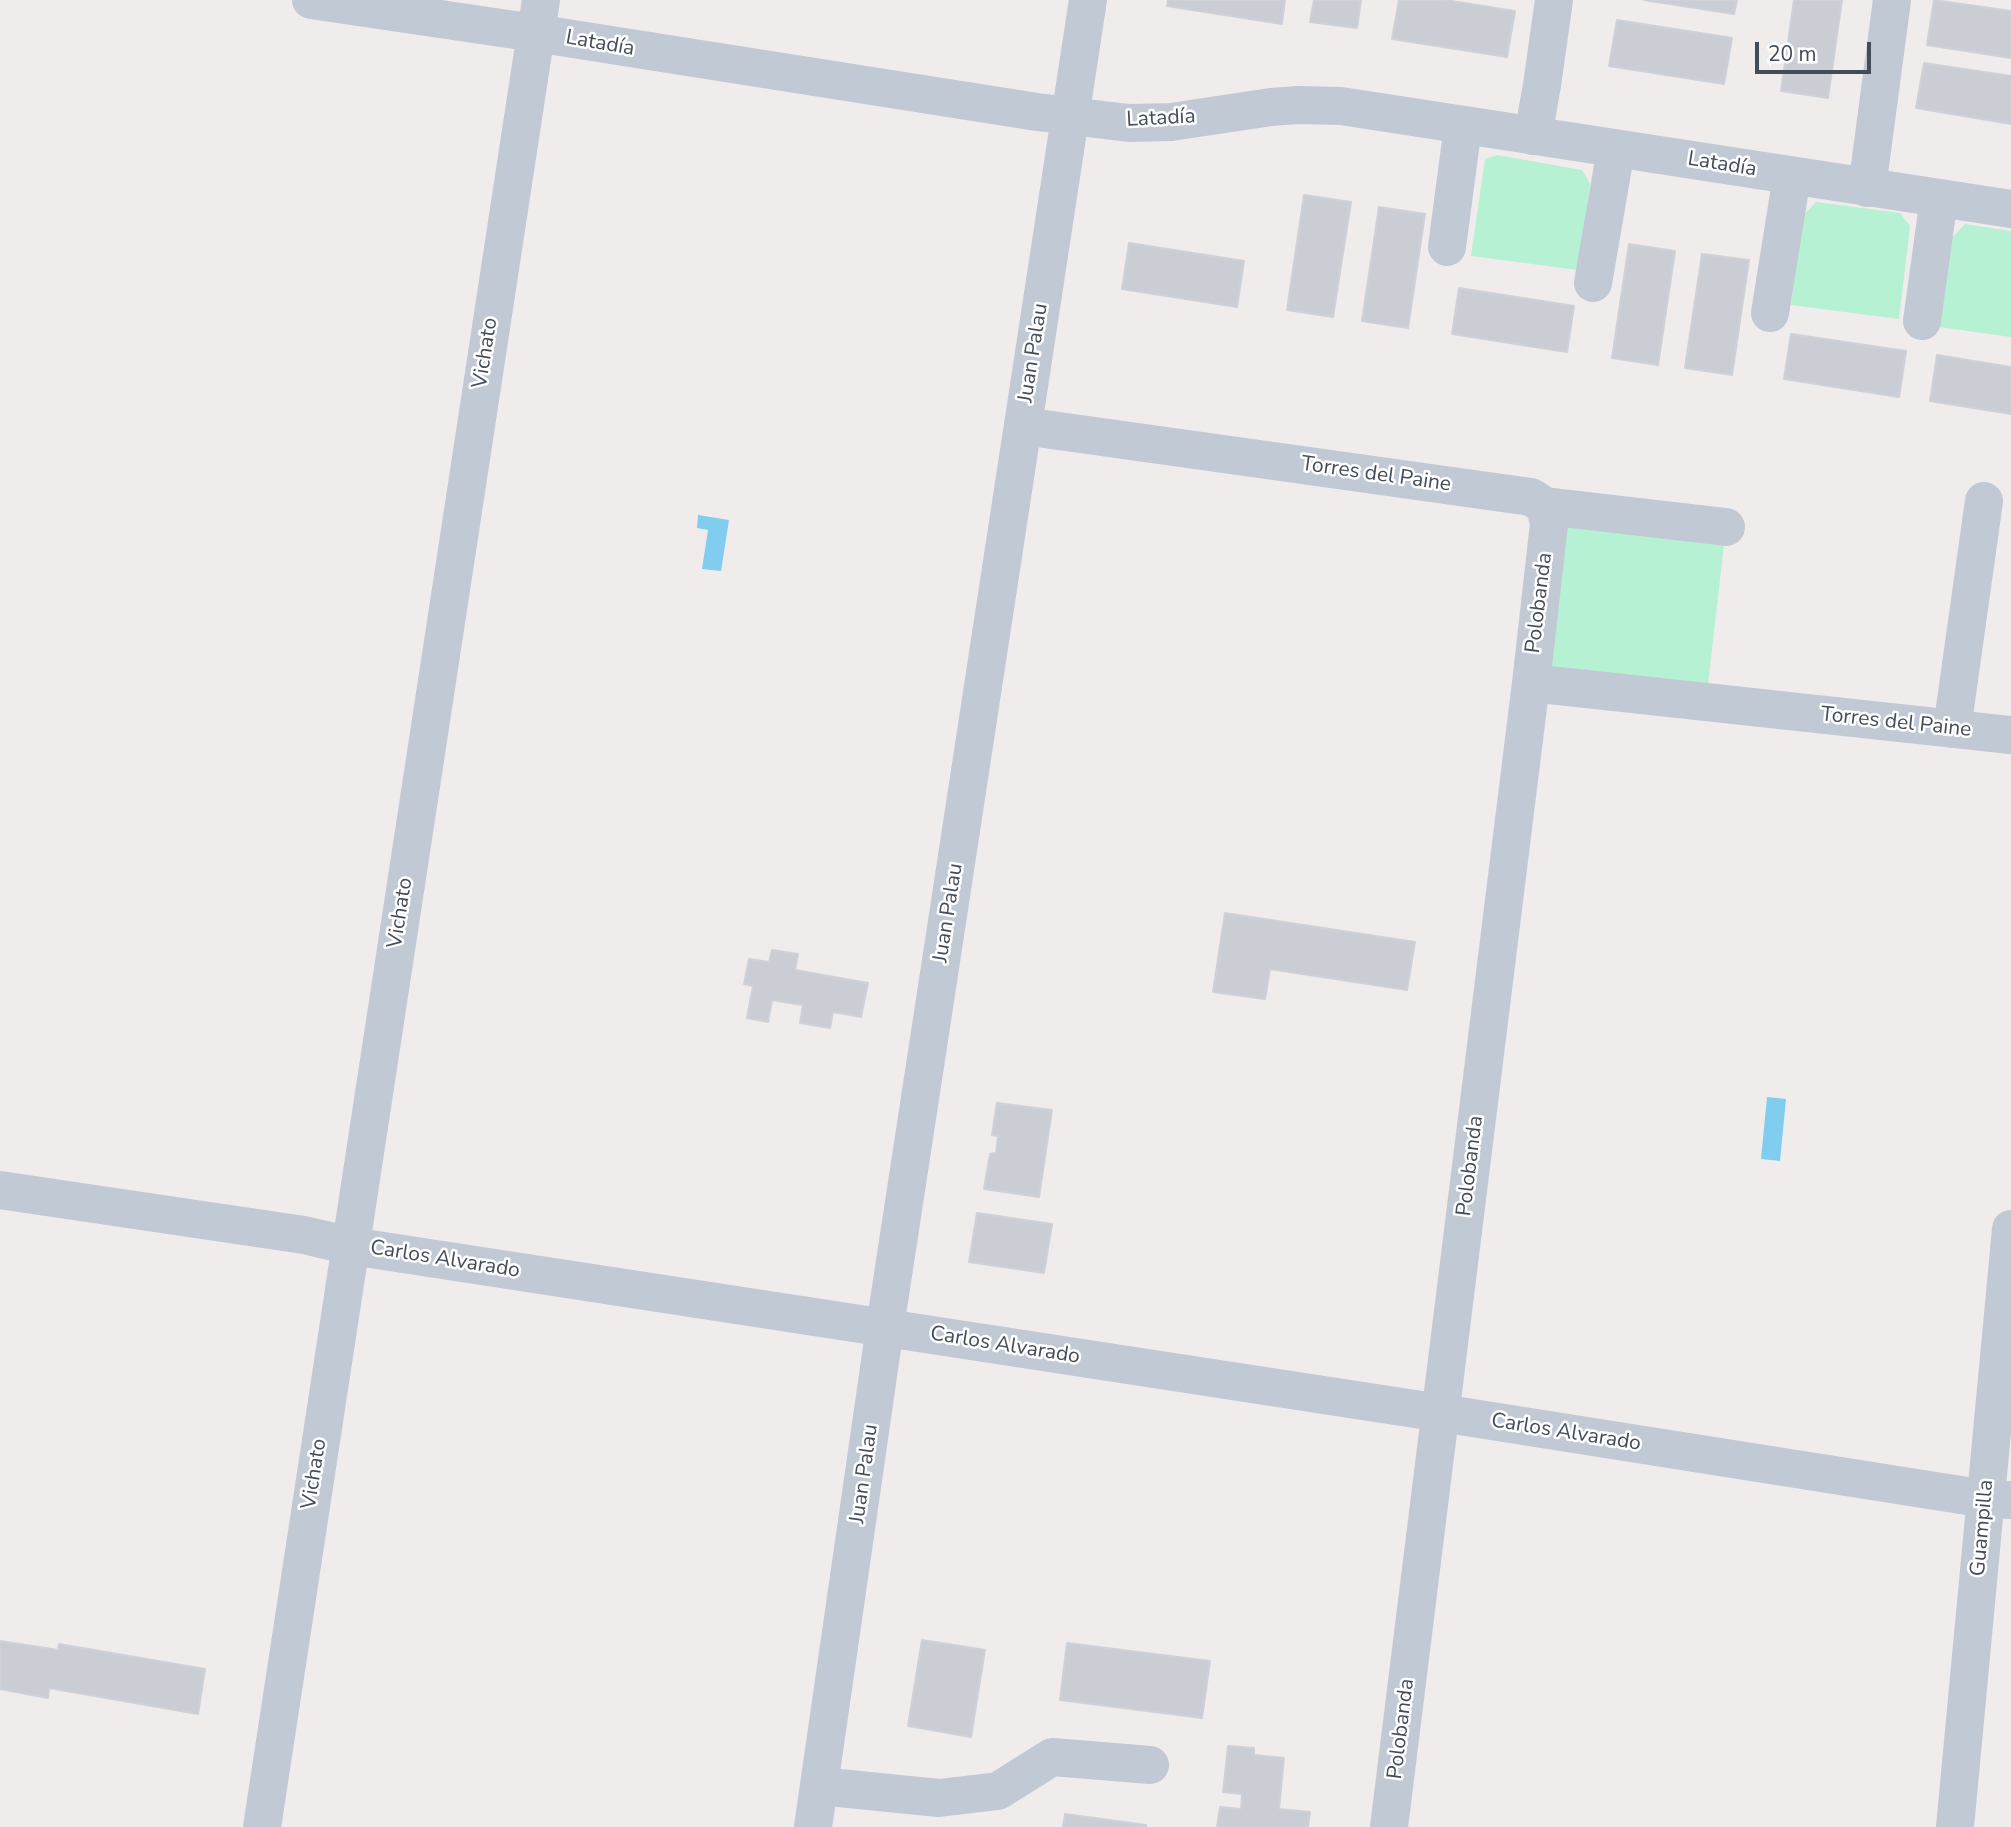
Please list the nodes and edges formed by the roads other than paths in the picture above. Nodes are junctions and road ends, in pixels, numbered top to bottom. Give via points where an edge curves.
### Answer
1 (311, 0) edge
2 (1088, 0) edge
3 (1554, 0) edge
4 (1892, 0) edge
5 (538, 16) edge
6 (1070, 116) junction
7 (1463, 126) junction
8 (1533, 136) junction
9 (1616, 149) junction
10 (1792, 176) junction
11 (1867, 187) junction
12 (1939, 198) junction
13 (2011, 209) edge
14 (1447, 247) dead end
15 (1593, 283) dead end
16 (1770, 313) dead end
17 (1922, 321) dead end
18 (1023, 426) junction
19 (1984, 501) dead end
20 (1545, 506) junction
21 (1726, 527) dead end
22 (1531, 683) junction
23 (1952, 729) junction
24 (2011, 735) edge
25 (0, 1190) edge
26 (351, 1245) junction
27 (2010, 1251) edge
28 (885, 1327) junction
29 (1441, 1413) junction
30 (1998, 1499) edge
31 (1150, 1765) dead end
32 (819, 1786) junction
33 (262, 1827) edge
34 (813, 1827) edge
35 (1389, 1827) edge
36 (1955, 1827) edge

1 - 5 street, Latadía
2 - 6 street, Juan Palau
3 - 8 street
4 - 11 street
5 - 6 street, Latadía via 680,57
5 - 26 street, Vichato
6 - 7 street, Latadía via 1151,124 1271,107 1341,106
6 - 18 street, Juan Palau
7 - 8 street, Latadía
7 - 14 street
8 - 9 street, Latadía
9 - 10 street, Latadía
9 - 15 street
10 - 11 street, Latadía
10 - 16 street
11 - 12 street, Latadía
12 - 13 street, Latadía
12 - 17 street
18 - 20 street, Torres del Paine via 1531,497
18 - 28 street, Juan Palau
19 - 23 street
20 - 21 street, Torres del Paine
20 - 22 street, Polobanda via 1549,524
22 - 23 street, Torres del Paine
22 - 29 street, Polobanda
23 - 24 street, Torres del Paine
25 - 26 street, Carlos Alvarado
26 - 28 street, Carlos Alvarado
26 - 33 street, Vichato
27 - 30 street, Guampilla
28 - 29 street, Carlos Alvarado
28 - 32 street, Juan Palau
29 - 30 street, Carlos Alvarado
29 - 35 street, Polobanda
30 - 36 street, Guampilla
31 - 32 street via 1052,1757 998,1791 939,1798
32 - 34 street, Juan Palau

